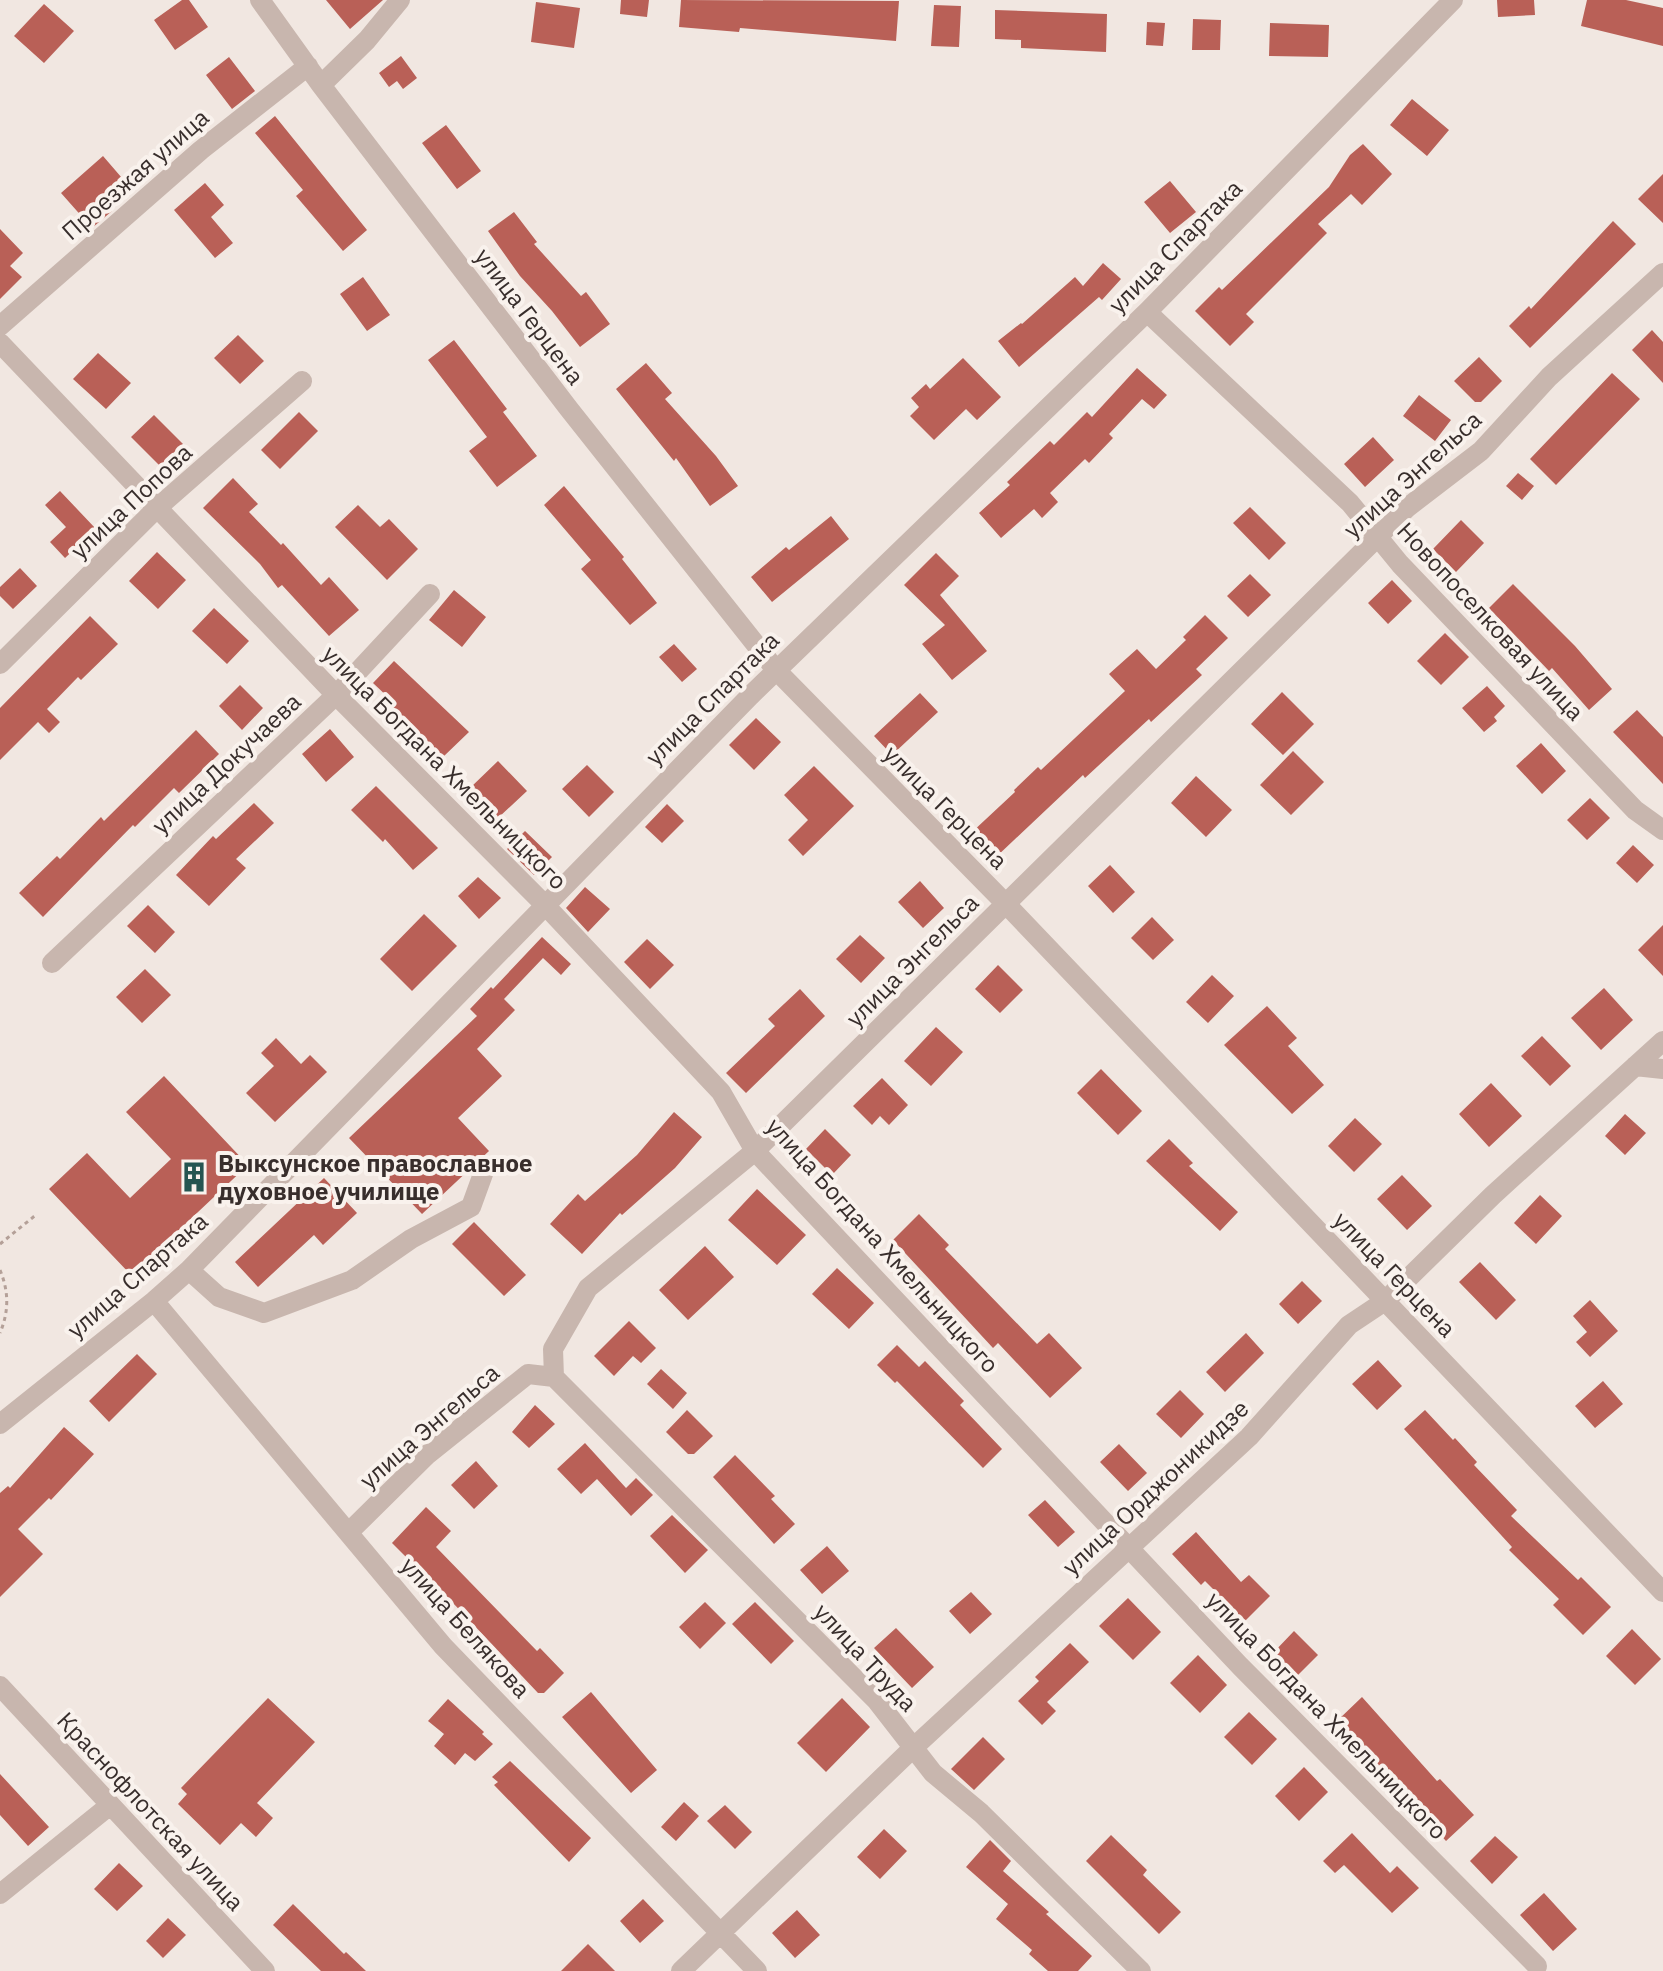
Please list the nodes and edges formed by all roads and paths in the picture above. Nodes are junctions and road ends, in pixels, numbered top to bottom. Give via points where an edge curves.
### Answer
1 (260, 0) edge
2 (400, 0) edge
3 (1453, 0) edge
4 (308, 66) junction
5 (321, 85) junction
6 (1663, 273) edge
7 (1147, 312) junction
8 (0, 326) edge
9 (0, 343) edge
10 (302, 381) dead end
11 (157, 508) junction
12 (1376, 538) junction
13 (430, 594) dead end
14 (0, 664) edge
15 (776, 670) junction
16 (336, 695) junction
17 (1663, 830) edge
18 (544, 904) junction
19 (1006, 904) junction
20 (52, 963) dead end
21 (1663, 1041) edge
22 (1635, 1066) junction
23 (1663, 1069) edge
24 (755, 1151) junction
25 (483, 1174) dead end
26 (37, 1214) dead end
27 (0, 1244) edge
28 (0, 1270) edge
29 (189, 1270) junction
30 (154, 1301) junction
31 (1385, 1301) junction
32 (0, 1333) edge
33 (554, 1377) junction
34 (0, 1424) edge
35 (349, 1532) junction
36 (1129, 1548) junction
37 (1663, 1592) edge
38 (0, 1686) edge
39 (913, 1748) junction
40 (109, 1806) junction
41 (0, 1894) edge
42 (723, 1932) junction
43 (1537, 1966) dead end
44 (265, 1971) edge
45 (681, 1971) edge
46 (757, 1971) edge
47 (1141, 1971) edge

1 - 4 street, улица Герцена
2 - 5 street
3 - 7 street, улица Спартака
4 - 5 street, улица Герцена
4 - 8 street, Проезжая улица via 201,150
5 - 15 street, улица Герцена
6 - 12 street, улица Энгельса via 1549,377 1481,451
7 - 12 street, Новопоселковая улица via 1350,503
7 - 15 street, улица Спартака
9 - 11 street, улица Богдана Хмельницкого
10 - 11 street, улица Попова
11 - 14 street, улица Попова
11 - 16 street, улица Богдана Хмельницкого
12 - 17 street, Новопоселковая улица via 1635,810
12 - 19 street, улица Энгельса
13 - 16 street, улица Докучаева
15 - 18 street, улица Спартака
15 - 19 street, улица Герцена
16 - 18 street, улица Богдана Хмельницкого
16 - 20 street, улица Докучаева
18 - 24 street, улица Богдана Хмельницкого via 721,1092
18 - 29 street, улица Спартака
19 - 24 street, улица Энгельса
19 - 31 street, улица Герцена
21 - 22 street, улица Орджоникидзе
22 - 23 street
22 - 31 street, улица Орджоникидзе
24 - 33 street, улица Энгельса via 588,1288 553,1349
24 - 36 street, улица Богдана Хмельницкого
25 - 29 street via 471,1207 411,1239 352,1280 264,1313 219,1297
26 - 27 path
28 - 32 path via 7,1294
29 - 30 street, улица Спартака
30 - 34 street, улица Спартака
30 - 35 street, улица Белякова
31 - 36 street, улица Орджоникидзе via 1349,1325 1249,1437
31 - 37 street, улица Герцена
33 - 35 street, улица Энгельса via 528,1374 427,1455
33 - 39 street, улица Труда via 877,1701
35 - 42 street, улица Белякова via 443,1646
36 - 39 street, улица Орджоникидзе
36 - 43 street, улица Богдана Хмельницкого
38 - 40 street, Краснофлотская улица
39 - 42 street, улица Орджоникидзе
39 - 47 street, улица Труда
40 - 41 street
40 - 44 street, Краснофлотская улица
42 - 45 street, улица Орджоникидзе
42 - 46 street, улица Белякова

